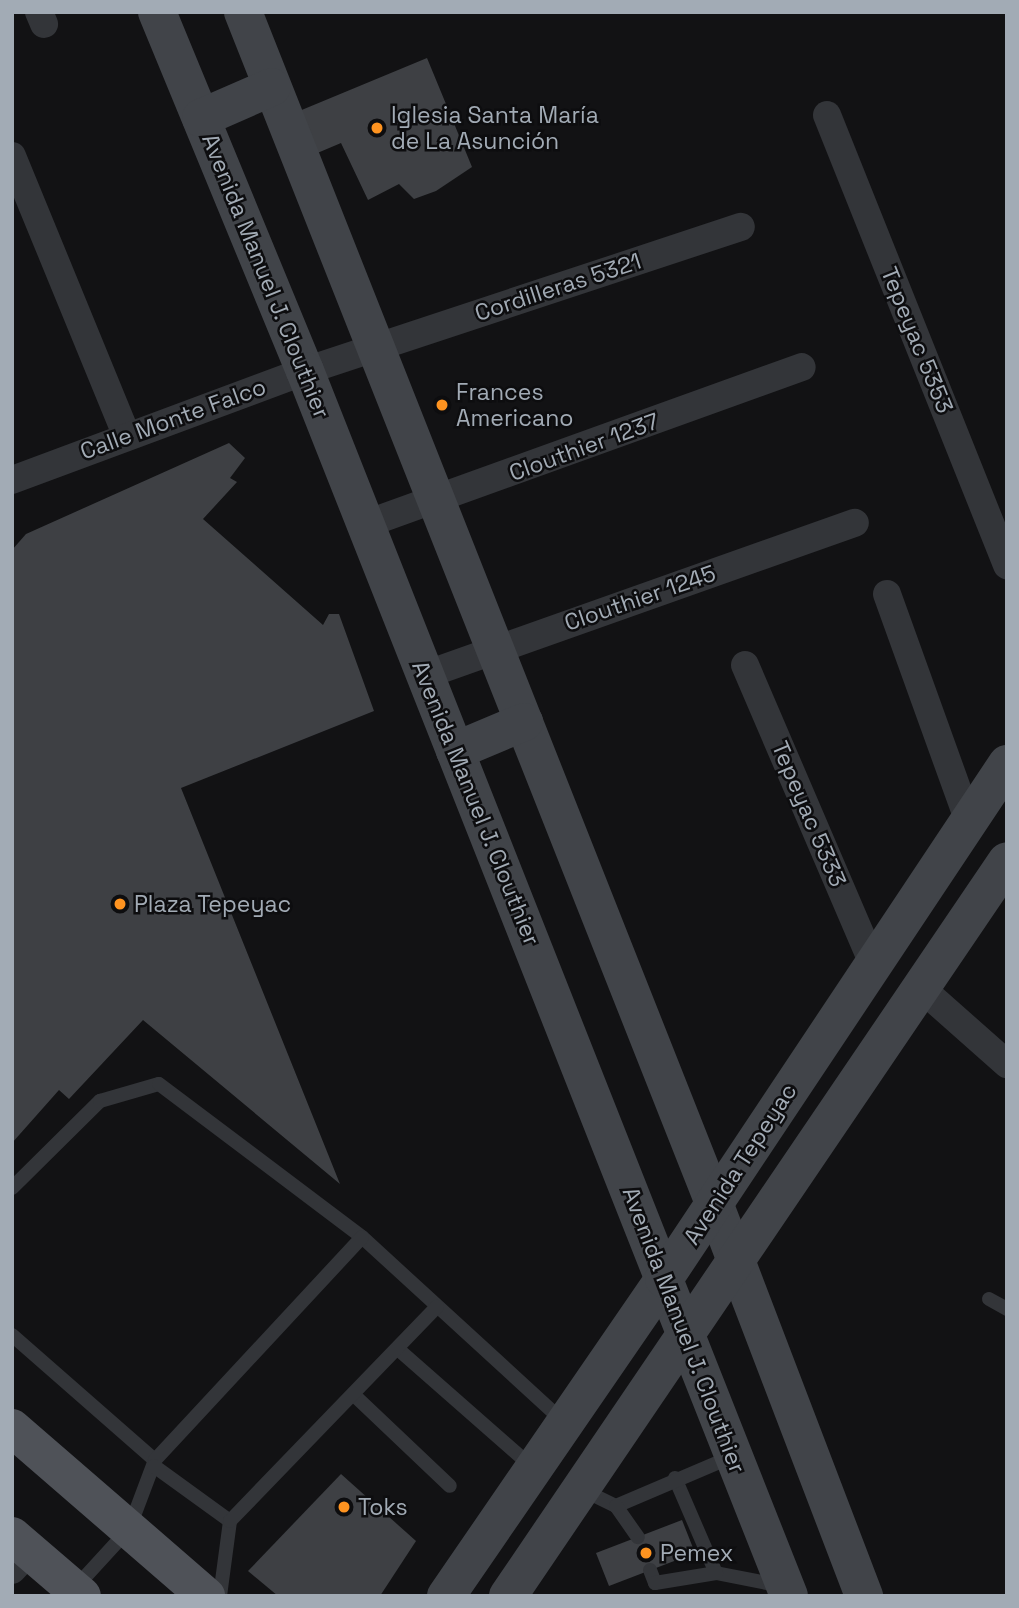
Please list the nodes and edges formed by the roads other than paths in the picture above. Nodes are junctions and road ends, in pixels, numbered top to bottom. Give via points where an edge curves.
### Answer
1 (157, 12) edge
2 (246, 13) edge
3 (272, 87) junction
4 (827, 115) dead end
5 (201, 118) junction
6 (12, 156) edge
7 (741, 227) dead end
8 (374, 347) junction
9 (802, 368) dead end
10 (305, 371) junction
11 (126, 435) junction
12 (12, 480) edge
13 (436, 500) junction
14 (855, 523) dead end
15 (366, 524) junction
16 (1007, 565) edge
17 (887, 594) dead end
18 (495, 649) junction
19 (745, 665) dead end
20 (425, 675) junction
21 (524, 722) junction
22 (456, 751) junction
23 (1007, 764) edge
24 (968, 819) junction
25 (1007, 861) edge
26 (873, 963) junction
27 (921, 988) junction
28 (1007, 1063) edge
29 (12, 1188) edge
30 (714, 1203) junction
31 (362, 1237) junction
32 (736, 1266) junction
33 (664, 1279) junction
34 (989, 1299) dead end
35 (437, 1307) junction
36 (1007, 1309) edge
37 (12, 1335) edge
38 (686, 1337) junction
39 (399, 1350) junction
40 (354, 1395) junction
41 (565, 1422) junction
42 (12, 1428) edge
43 (734, 1457) junction
44 (155, 1463) junction
45 (533, 1468) junction
46 (676, 1478) junction
47 (450, 1486) dead end
48 (581, 1490) junction
49 (616, 1506) junction
50 (230, 1521) junction
51 (129, 1529) junction
52 (638, 1537) dead end
53 (18, 1553) edge
54 (650, 1570) dead end
55 (716, 1573) junction
56 (788, 1591) edge
57 (78, 1592) edge
58 (206, 1596) edge
59 (220, 1596) edge
60 (446, 1596) edge
61 (508, 1596) edge
62 (864, 1596) edge

1 - 5 main road, Avenida Manuel J. Clouthier
2 - 3 main road
3 - 5 main road
3 - 8 main road
4 - 16 street, Tepeyac 5353
5 - 10 main road, Avenida Manuel J. Clouthier
6 - 11 street
7 - 8 street, Cordilleras 5321
8 - 10 street, Calle Monte Falco
8 - 13 main road
9 - 13 street, Clouthier 1237
10 - 11 street, Calle Monte Falco
10 - 15 main road, Avenida Manuel J. Clouthier
11 - 12 street, Calle Monte Falco
13 - 15 street, Clouthier 1237
13 - 18 main road
14 - 18 street, Clouthier 1245
15 - 20 main road, Avenida Manuel J. Clouthier
17 - 24 street
18 - 20 street, Clouthier 1245
18 - 21 main road
19 - 26 street, Tepeyac 5333
20 - 22 main road, Avenida Manuel J. Clouthier
21 - 22 main road
21 - 30 main road
22 - 33 main road, Avenida Manuel J. Clouthier
23 - 24 main road, Avenida Tepeyac
24 - 26 main road, Avenida Tepeyac
25 - 27 main road
26 - 30 main road, Avenida Tepeyac
27 - 28 street
27 - 32 main road
29 - 31 lane via 100,1101 159,1084
30 - 32 main road
30 - 33 main road, Avenida Tepeyac
31 - 35 lane
31 - 44 lane
32 - 38 main road
32 - 62 main road
33 - 38 main road, Avenida Manuel J. Clouthier
33 - 41 main road, Avenida Tepeyac
34 - 36 lane
35 - 39 lane
35 - 41 lane
37 - 44 lane
38 - 43 main road, Avenida Manuel J. Clouthier
38 - 48 main road
39 - 40 lane
39 - 45 lane
40 - 47 lane
40 - 50 lane
41 - 45 main road, Avenida Tepeyac
42 - 51 main road
43 - 46 lane
43 - 56 main road, Avenida Manuel J. Clouthier
44 - 50 lane
44 - 51 lane
45 - 60 main road, Avenida Tepeyac
46 - 49 lane
46 - 55 lane
48 - 49 lane
48 - 61 main road
49 - 52 lane
50 - 59 lane
51 - 57 lane
51 - 58 main road
53 - 57 main road
54 - 55 lane via 655,1583
55 - 56 lane

